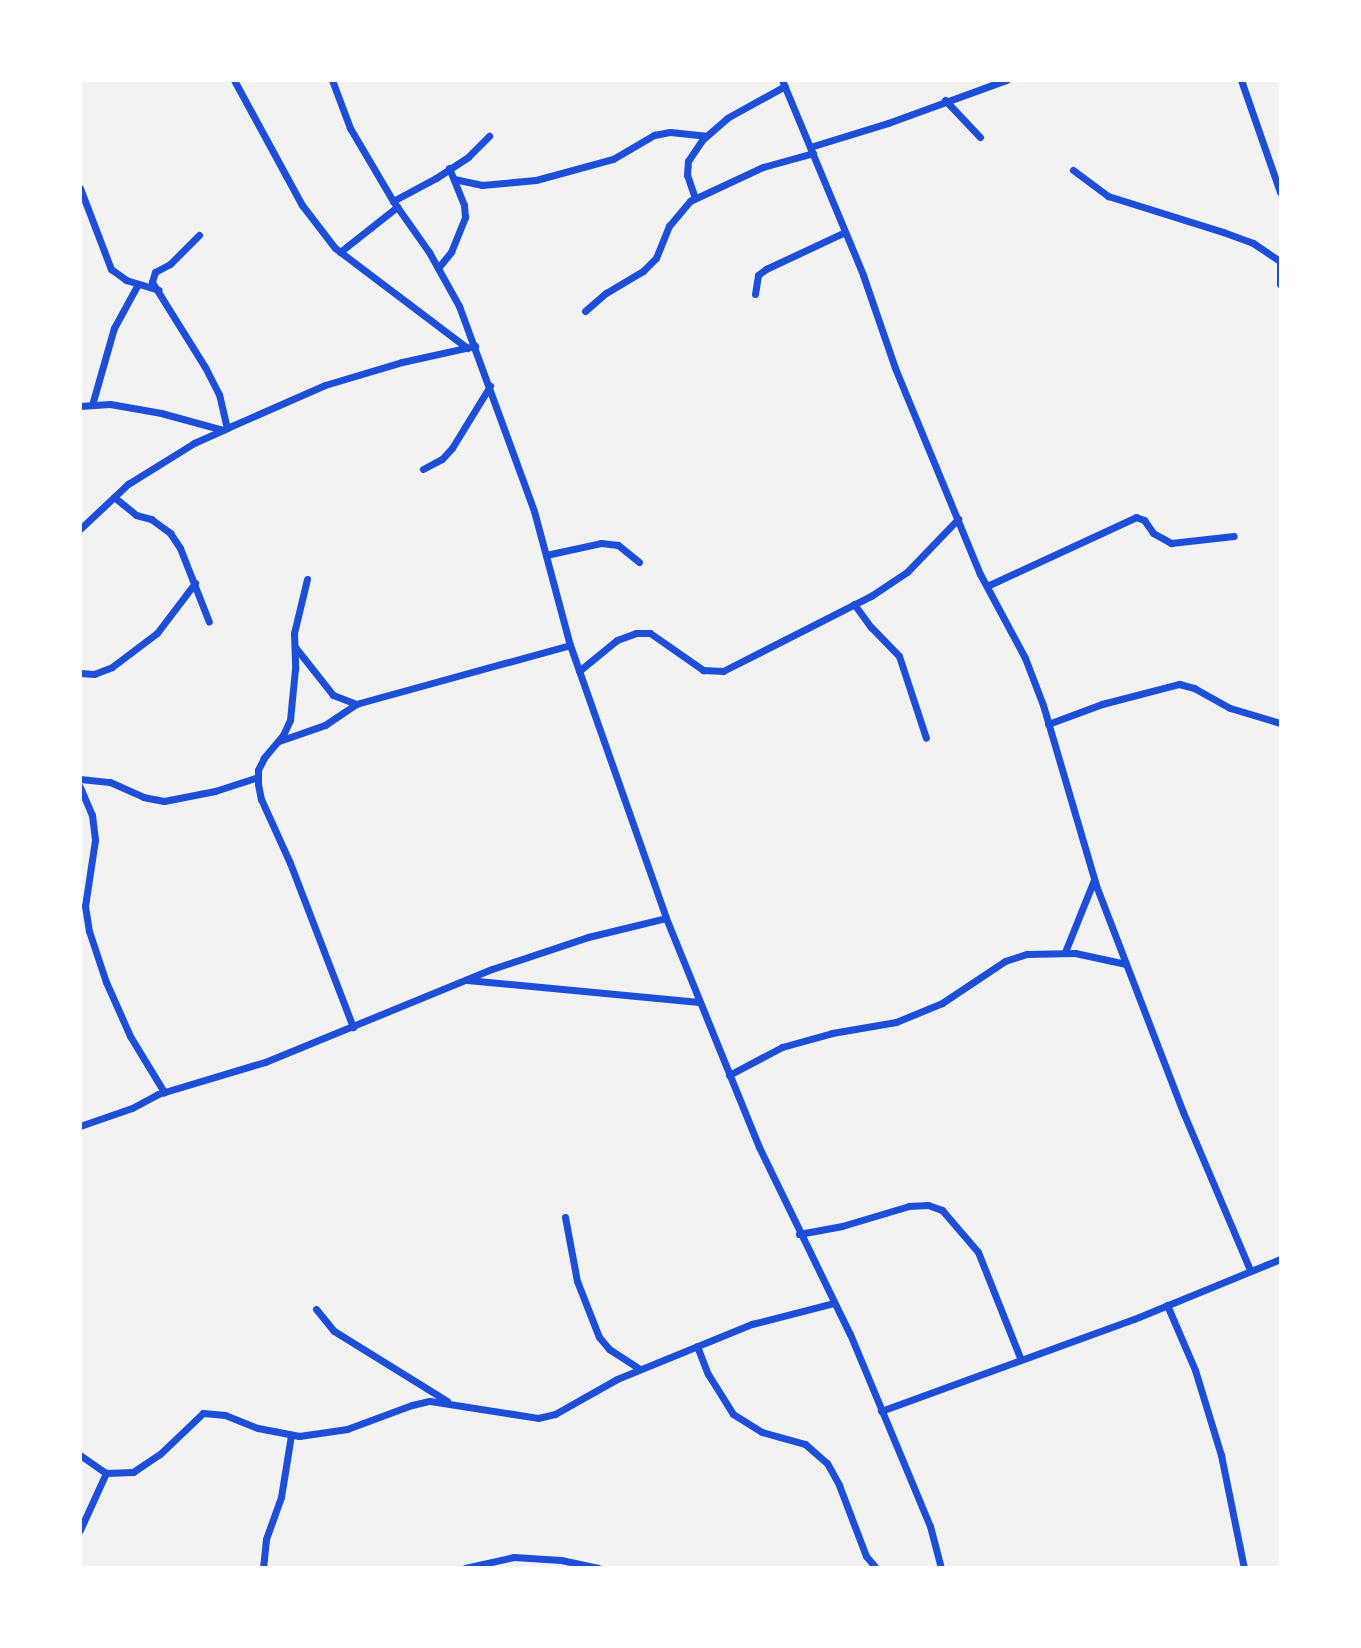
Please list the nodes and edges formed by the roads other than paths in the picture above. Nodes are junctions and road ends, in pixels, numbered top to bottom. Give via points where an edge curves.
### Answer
1 (234, 80) edge
2 (332, 80) edge
3 (1006, 80) edge
4 (1241, 80) edge
5 (783, 83) edge
6 (945, 100) junction
7 (489, 136) dead end
8 (706, 136) junction
9 (980, 137) dead end
10 (811, 150) junction
11 (449, 168) junction
12 (1073, 170) dead end
13 (454, 179) junction
14 (80, 188) edge
15 (1280, 192) edge
16 (695, 198) junction
17 (395, 204) junction
18 (845, 232) junction
19 (198, 235) dead end
20 (340, 252) junction
21 (1280, 262) edge
22 (438, 268) junction
23 (138, 284) junction
24 (1280, 285) edge
25 (158, 290) junction
26 (755, 294) dead end
27 (585, 311) dead end
28 (471, 347) junction
29 (490, 386) junction
30 (92, 405) junction
31 (80, 406) edge
32 (225, 429) junction
33 (423, 469) dead end
34 (114, 497) junction
35 (958, 519) junction
36 (80, 529) edge
37 (1234, 536) dead end
38 (546, 555) junction
39 (639, 562) dead end
40 (307, 579) dead end
41 (195, 583) junction
42 (987, 586) junction
43 (854, 604) junction
44 (209, 622) dead end
45 (570, 645) junction
46 (294, 646) junction
47 (579, 671) junction
48 (80, 673) edge
49 (356, 704) junction
50 (1280, 723) edge
51 (1048, 724) junction
52 (926, 738) dead end
53 (278, 741) junction
54 (258, 777) junction
55 (80, 779) edge
56 (80, 787) edge
57 (1094, 879) junction
58 (83, 908) edge
59 (666, 918) junction
60 (1065, 952) junction
61 (1126, 964) junction
62 (467, 980) junction
63 (699, 1002) junction
64 (353, 1027) junction
65 (729, 1075) junction
66 (164, 1093) junction
67 (80, 1126) edge
68 (565, 1217) dead end
69 (799, 1234) junction
70 (1280, 1259) edge
71 (1250, 1270) junction
72 (834, 1303) junction
73 (1167, 1305) junction
74 (316, 1309) dead end
75 (697, 1346) junction
76 (1021, 1360) junction
77 (640, 1369) junction
78 (451, 1403) junction
79 (881, 1411) junction
80 (291, 1436) junction
81 (80, 1455) edge
82 (106, 1473) junction
83 (80, 1530) edge
84 (263, 1567) edge
85 (465, 1567) edge
86 (598, 1567) edge
87 (876, 1567) edge
88 (941, 1567) edge
89 (1244, 1567) edge

1 - 20 street via 302,205
2 - 17 street via 349,128
3 - 6 street
4 - 15 street
5 - 8 street
5 - 10 street
6 - 9 street
6 - 10 street
7 - 11 street
8 - 13 street via 654,135 613,159 536,180 482,185
8 - 16 street via 688,161 687,175
10 - 16 street
10 - 18 street
11 - 13 street
11 - 17 street
12 - 21 street via 1108,196 1253,243
13 - 22 street via 465,217 451,252
14 - 23 street via 111,269
16 - 27 street via 669,226 656,258
17 - 20 street
17 - 22 street
18 - 26 street via 766,269 758,275
18 - 35 street
19 - 25 street via 170,264 155,272 152,282
20 - 28 street
21 - 24 street
22 - 28 street via 459,306
23 - 25 street
23 - 30 street via 114,328
25 - 32 street via 219,394
28 - 29 street
28 - 32 street via 325,385
29 - 33 street via 452,448
29 - 38 street
30 - 31 street
30 - 32 street via 161,413
32 - 34 street via 194,443
34 - 36 street
34 - 41 street via 170,533
35 - 42 street
35 - 43 street via 906,572
37 - 42 street via 1171,543 1136,517
38 - 39 street via 601,543 618,545
38 - 45 street
40 - 46 street via 297,611
41 - 44 street
41 - 48 street via 157,633 112,667 94,674
42 - 51 street via 1025,658
43 - 47 street via 723,671 703,670 650,633 636,632 617,640
43 - 52 street via 899,656
45 - 47 street
45 - 49 street
46 - 49 street via 333,695
46 - 53 street via 294,698 290,720
47 - 59 street
49 - 53 street via 325,725
50 - 51 street via 1230,708 1179,684
51 - 57 street
53 - 54 street via 264,758
54 - 55 street via 164,801 110,782
54 - 64 street via 261,799
56 - 58 street via 92,815 94,840
57 - 60 street
57 - 61 street
58 - 66 street via 106,982 130,1036
59 - 62 street via 588,937
59 - 63 street
60 - 61 street
60 - 65 street via 1027,954 1005,961 942,1003 896,1022 782,1047
61 - 71 street via 1182,1112
62 - 63 street
62 - 64 street
63 - 65 street
64 - 66 street via 265,1062
65 - 69 street
66 - 67 street
68 - 77 street via 577,1281 599,1337
69 - 72 street
69 - 76 street via 909,1206 942,1210 978,1252
70 - 71 street
71 - 73 street
72 - 75 street via 752,1324
72 - 79 street
73 - 76 street
73 - 89 street via 1195,1370 1221,1455
74 - 78 street via 334,1331
75 - 77 street
75 - 87 street via 733,1414 762,1432 805,1444 827,1463 866,1556
76 - 79 street
77 - 78 street via 555,1414 538,1418
78 - 80 street via 430,1401 347,1429
79 - 88 street via 930,1527
80 - 82 street via 225,1415 203,1413 160,1454 133,1472
80 - 84 street
81 - 82 street
82 - 83 street
85 - 86 street via 514,1557

